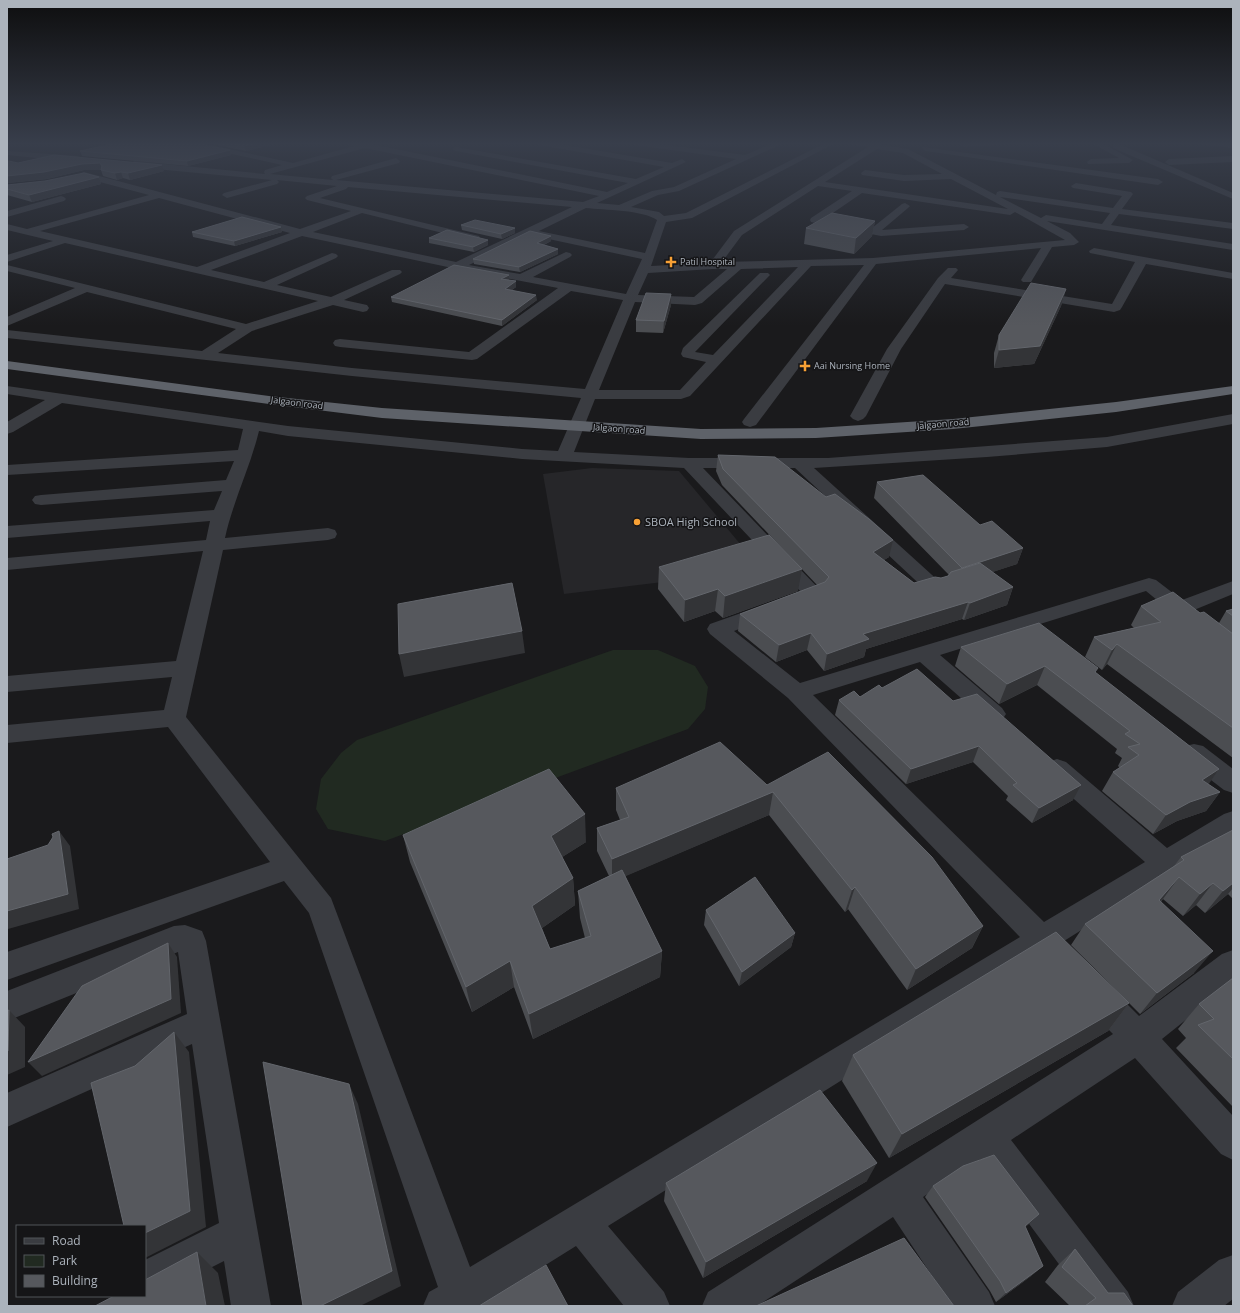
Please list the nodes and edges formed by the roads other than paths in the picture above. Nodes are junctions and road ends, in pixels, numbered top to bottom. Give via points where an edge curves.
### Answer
1 (45, 203) edge
2 (130, 203) edge
3 (191, 203) edge
4 (330, 203) edge
5 (554, 203) edge
6 (590, 203) edge
7 (631, 203) edge
8 (713, 203) edge
9 (785, 203) edge
10 (840, 203) edge
11 (953, 203) edge
12 (1006, 203) edge
13 (1062, 203) edge
14 (1121, 203) edge
15 (583, 206) junction
16 (905, 206) dead end
17 (620, 208) junction
18 (359, 211) junction
19 (1115, 211) junction
20 (7, 214) edge
21 (1028, 215) junction
22 (662, 219) junction
23 (952, 219) dead end
24 (964, 226) junction
25 (1233, 226) edge
26 (7, 227) edge
27 (1105, 227) junction
28 (27, 232) junction
29 (299, 232) junction
30 (528, 232) junction
31 (873, 232) junction
32 (976, 234) dead end
33 (65, 240) junction
34 (1196, 241) junction
35 (989, 242) dead end
36 (503, 244) junction
37 (1048, 245) junction
38 (1233, 247) edge
39 (1002, 249) junction
40 (1094, 251) dead end
41 (967, 252) junction
42 (332, 256) dead end
43 (566, 256) dead end
44 (649, 257) junction
45 (7, 259) edge
46 (1142, 260) junction
47 (873, 261) junction
48 (808, 263) junction
49 (738, 265) junction
50 (457, 266) junction
51 (713, 266) junction
52 (7, 268) edge
53 (1185, 268) junction
54 (197, 270) junction
55 (644, 270) junction
56 (396, 272) dead end
57 (764, 275) dead end
58 (1233, 276) edge
59 (522, 278) junction
60 (942, 280) junction
61 (1027, 280) dead end
62 (264, 286) junction
63 (568, 287) junction
64 (86, 288) junction
65 (630, 298) junction
66 (332, 301) junction
67 (363, 308) dead end
68 (7, 310) edge
69 (22, 316) junction
70 (7, 322) edge
71 (247, 328) junction
72 (7, 334) edge
73 (340, 343) dead end
74 (7, 352) edge
75 (204, 356) junction
76 (716, 360) junction
77 (7, 364) edge
78 (1233, 377) edge
79 (7, 390) edge
80 (1233, 390) edge
81 (590, 394) junction
82 (59, 398) junction
83 (858, 416) junction
84 (843, 417) dead end
85 (804, 419) dead end
86 (1233, 419) edge
87 (579, 420) junction
88 (750, 422) junction
89 (252, 426) junction
90 (7, 429) edge
91 (245, 455) junction
92 (564, 456) junction
93 (688, 463) junction
94 (799, 463) junction
95 (7, 470) edge
96 (233, 485) junction
97 (41, 500) dead end
98 (221, 515) junction
99 (7, 532) edge
100 (328, 534) dead end
101 (214, 545) junction
102 (7, 564) edge
103 (1233, 587) edge
104 (935, 588) edge
105 (1180, 608) junction
106 (1023, 622) junction
107 (1041, 637) edge
108 (1233, 651) edge
109 (924, 653) junction
110 (186, 668) junction
111 (7, 684) edge
112 (796, 692) junction
113 (174, 718) junction
114 (1012, 730) edge
115 (7, 734) edge
116 (1177, 740) edge
117 (1042, 756) edge
118 (1233, 783) edge
119 (1233, 822) edge
120 (1166, 864) junction
121 (290, 866) junction
122 (1042, 940) junction
123 (7, 966) edge
124 (1228, 975) edge
125 (7, 1006) edge
126 (205, 1022) junction
127 (1138, 1037) junction
128 (7, 1110) edge
129 (985, 1135) junction
130 (1233, 1142) edge
131 (898, 1192) junction
132 (580, 1222) junction
133 (239, 1233) junction
134 (1233, 1274) edge
135 (146, 1280) edge
136 (452, 1301) edge
137 (251, 1306) edge
138 (650, 1306) edge
139 (722, 1306) edge
140 (975, 1306) edge
141 (1114, 1306) edge
142 (1192, 1306) edge

1 - 20 street
2 - 28 street
3 - 29 street
4 - 18 street
5 - 15 street
6 - 15 street
7 - 17 street
8 - 22 street via 688,216
9 - 51 street via 738,233
10 - 31 street via 815,220
11 - 21 street
12 - 21 street
13 - 19 street
14 - 19 street
15 - 17 street
15 - 30 street
16 - 31 street
17 - 22 street via 655,214
18 - 29 street
18 - 36 street
19 - 25 street
19 - 27 street
21 - 27 street
21 - 37 street via 1074,242
22 - 44 street
23 - 24 street
24 - 31 street
24 - 32 street
26 - 28 street
27 - 34 street
28 - 33 street
29 - 50 street
29 - 54 street
30 - 36 street
30 - 44 street
33 - 45 street
33 - 54 street
34 - 38 street
34 - 53 street
35 - 39 street
36 - 50 street
37 - 39 street
37 - 61 street
39 - 41 street
40 - 46 street
41 - 47 street
41 - 60 street
42 - 62 street
43 - 59 street
44 - 55 street
46 - 53 street
46 - 60 street via 1114,308
47 - 48 street
47 - 88 street
48 - 49 street
48 - 76 street
49 - 51 street
49 - 65 street via 695,301
50 - 59 street
51 - 55 street
52 - 64 street
53 - 58 street
54 - 62 street
55 - 65 street
56 - 66 street
57 - 76 street via 688,350 688,354
59 - 63 street
60 - 83 street via 894,349
62 - 66 street
63 - 65 street
63 - 73 street via 472,356
64 - 69 street
64 - 71 street
65 - 81 street
66 - 67 street
66 - 71 street
68 - 69 street
69 - 70 street
71 - 75 street
72 - 75 street
74 - 87 highway, Jalgaon road via 367,398
75 - 81 street
76 - 81 street via 681,395
77 - 87 highway, Jalgaon road via 382,413
78 - 83 highway, Jalgaon road via 1109,394 949,411
79 - 82 street
80 - 87 highway, Jalgaon road via 1116,407 961,423 816,433 701,434
81 - 87 street
82 - 89 street
82 - 90 street
83 - 84 highway, Jalgaon road
85 - 88 highway, Jalgaon road
86 - 94 street via 1107,442 859,461
87 - 88 highway, Jalgaon road
87 - 92 street
89 - 91 street
89 - 92 street via 427,445
91 - 95 street
91 - 96 street
92 - 93 street
93 - 94 street
93 - 112 street via 814,594 718,629
94 - 104 street
96 - 97 street
96 - 98 street
98 - 99 street
98 - 101 street
100 - 101 street
101 - 102 street
101 - 110 street
103 - 105 street
105 - 106 street via 1149,584
105 - 108 street
106 - 107 street
106 - 109 street
109 - 112 street
109 - 114 street
110 - 111 street
110 - 113 street
112 - 122 street
113 - 115 street
113 - 121 street
116 - 118 street
117 - 120 street
119 - 120 street
120 - 122 street
121 - 123 street
121 - 136 street via 321,907
122 - 127 street
122 - 132 street
124 - 127 street
125 - 126 street via 174,939 185,938 191,941
126 - 128 street
126 - 133 street
127 - 129 street
127 - 130 street
129 - 131 street
129 - 141 street
131 - 139 street
131 - 140 street
132 - 136 street
132 - 138 street
133 - 135 street
133 - 137 street
134 - 142 street

